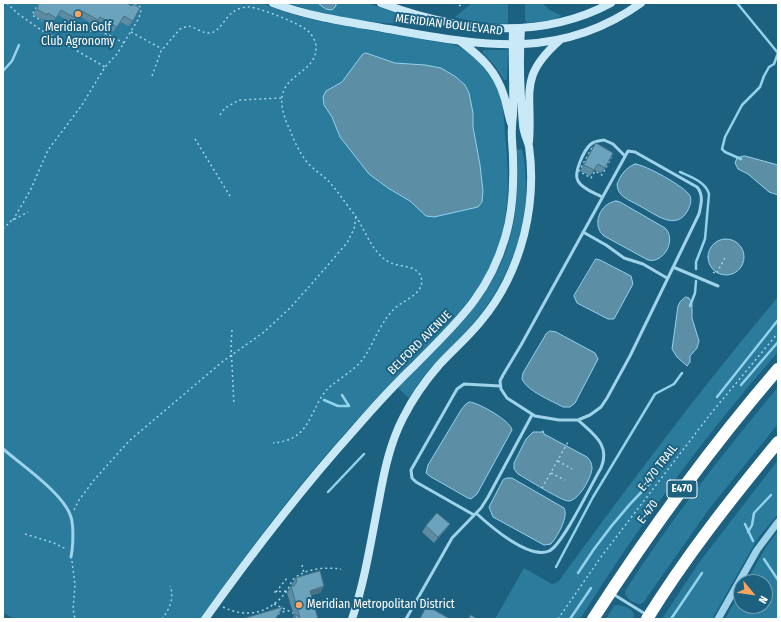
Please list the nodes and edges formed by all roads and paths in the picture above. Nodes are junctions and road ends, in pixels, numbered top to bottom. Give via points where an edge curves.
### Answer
1 (7, 3) edge
2 (38, 3) edge
3 (134, 3) edge
4 (273, 3) edge
5 (381, 3) edge
6 (463, 3) edge
7 (611, 3) edge
8 (641, 3) edge
9 (459, 6) dead end
10 (42, 21) dead end
11 (517, 28) junction
12 (45, 32) junction
13 (131, 32) junction
14 (561, 39) junction
15 (458, 40) junction
16 (124, 43) junction
17 (516, 45) junction
18 (162, 49) junction
19 (105, 67) junction
20 (152, 76) dead end
21 (282, 98) junction
22 (220, 115) dead end
23 (512, 126) junction
24 (195, 139) dead end
25 (529, 147) junction
26 (624, 155) junction
27 (611, 158) joint
28 (230, 196) dead end
29 (602, 197) junction
30 (28, 212) dead end
31 (356, 216) junction
32 (13, 220) junction
33 (3, 230) edge
34 (583, 232) junction
35 (725, 258) dead end
36 (673, 267) junction
37 (713, 272) dead end
38 (667, 278) junction
39 (718, 286) dead end
40 (232, 330) dead end
41 (778, 333) edge
42 (232, 354) junction
43 (778, 369) edge
44 (500, 386) junction
45 (234, 405) dead end
46 (532, 415) junction
47 (578, 420) junction
48 (568, 442) dead end
49 (778, 442) edge
50 (273, 443) dead end
51 (3, 449) edge
52 (558, 461) junction
53 (572, 469) dead end
54 (551, 473) junction
55 (565, 480) dead end
56 (542, 488) dead end
57 (475, 514) junction
58 (72, 519) junction
59 (778, 522) edge
60 (25, 534) dead end
61 (70, 557) junction
62 (302, 564) dead end
63 (341, 569) dead end
64 (304, 573) junction
65 (291, 582) junction
66 (170, 586) dead end
67 (287, 591) junction
68 (610, 592) junction
69 (274, 604) junction
70 (222, 606) dead end
71 (286, 610) junction
72 (293, 613) dead end
73 (276, 615) edge
74 (648, 618) edge
75 (75, 619) edge
76 (162, 619) edge
77 (205, 619) edge
78 (352, 619) edge
79 (406, 619) edge
80 (558, 619) edge
81 (593, 619) edge
82 (718, 619) edge

1 - 12 path
2 - 10 path via 32,15
3 - 13 path via 140,7 141,13
4 - 15 main road, MERIDIAN BOULEVARD via 325,19
5 - 11 main road, MERIDIAN BOULEVARD via 449,22
6 - 9 path
7 - 11 main road, MERIDIAN BOULEVARD via 560,23
8 - 14 main road, MERIDIAN BOULEVARD via 605,24 576,36
11 - 17 main road, BELFORD AVENUE
12 - 16 path via 95,31
12 - 19 path
13 - 16 path
13 - 18 path
14 - 17 main road, MERIDIAN BOULEVARD
14 - 25 main road via 544,55 531,78
15 - 17 main road, MERIDIAN BOULEVARD
15 - 23 main road via 482,58 496,76 504,94
16 - 19 path
17 - 23 main road, BELFORD AVENUE
17 - 25 main road, BELFORD AVENUE via 523,125
18 - 20 path
18 - 21 path via 184,26 211,33 240,8 253,8 269,13 306,29 316,44 312,62 289,83
19 - 32 path via 82,105 46,152 30,191
21 - 22 path via 240,99 225,108
21 - 31 path via 288,127 305,158 313,169 331,183
23 - 77 main road, BELFORD AVENUE via 511,215 500,255 485,286 462,317 323,465 274,525
24 - 28 path
25 - 78 main road, BELFORD AVENUE via 529,206 524,235 512,269 489,311 424,384 399,426 387,462 362,584
26 - 29 lane
26 - 29 lane via 613,144 604,140 592,144 585,153 576,171 576,178 582,186
26 - 36 lane via 628,151 633,151 700,190 699,212
27 - 27 path via 602,175 595,171 591,178 579,171 592,148
29 - 34 lane
30 - 32 path
31 - 42 path via 354,229 347,243 308,288 270,327
31 - 50 path via 384,259 412,268 419,273 420,287 415,294 390,313 360,362 325,392 304,429 292,438
32 - 33 path
34 - 38 lane via 624,258 643,264
34 - 44 lane via 502,375
35 - 37 path via 717,273
36 - 38 lane
36 - 39 lane
38 - 47 lane via 634,348 604,403 598,410
40 - 42 path
41 - 80 path, E-470 TRAIL via 712,412 601,557
42 - 45 path
42 - 58 path via 116,453 79,500
43 - 68 highway, E-470 / E470 via 685,486
44 - 46 lane via 507,398
44 - 57 lane via 464,384 457,389 411,470 412,478 416,482
46 - 47 lane via 558,420
46 - 57 lane via 488,497
47 - 57 lane via 600,442 604,459 554,549 544,553 531,552 494,530
48 - 52 path
49 - 74 highway via 722,510
51 - 58 lane via 57,494
52 - 53 path
52 - 54 path
54 - 55 path
54 - 56 path
57 - 79 lane via 452,538
58 - 61 lane
59 - 82 street via 757,550
60 - 61 path via 61,546 68,551
61 - 75 path via 75,585
62 - 64 path
63 - 64 path via 320,568
64 - 65 path
65 - 67 path
65 - 67 path via 287,578 275,592
66 - 76 path via 172,599
67 - 69 path
68 - 74 lane
68 - 81 highway, E-470 / E470
69 - 70 path via 250,614 235,612
69 - 71 path
71 - 72 path
71 - 73 path

